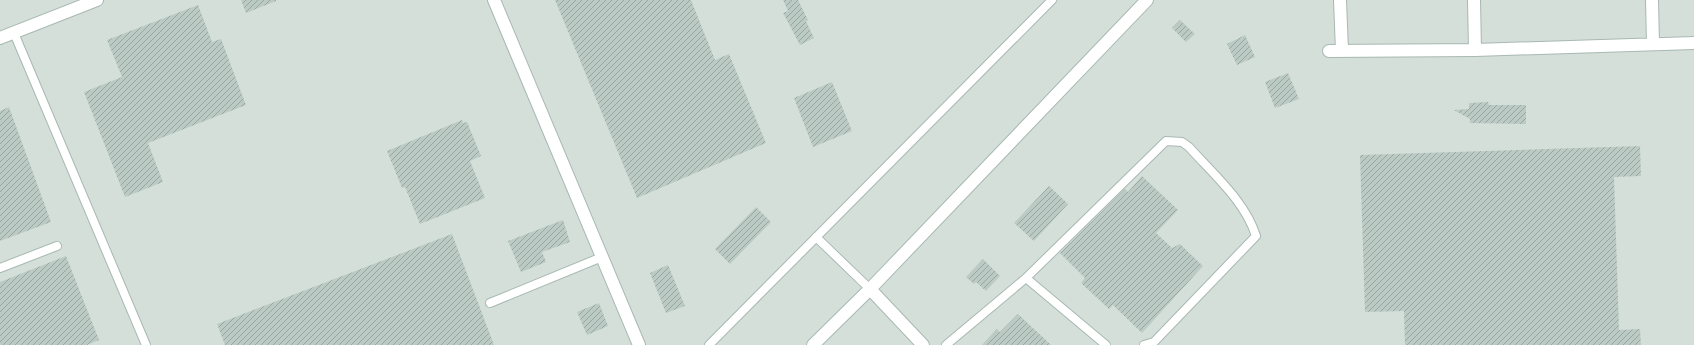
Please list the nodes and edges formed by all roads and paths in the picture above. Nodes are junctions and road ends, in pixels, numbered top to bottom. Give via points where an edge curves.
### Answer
1 (97, 0) edge
2 (494, 0) edge
3 (1052, 0) edge
4 (1147, 0) edge
5 (1340, 0) edge
6 (1474, 0) edge
7 (1652, 0) edge
8 (14, 33) junction
9 (0, 38) edge
10 (1653, 43) junction
11 (1694, 43) edge
12 (1475, 50) junction
13 (1329, 51) dead end
14 (1342, 51) junction
15 (816, 237) junction
16 (57, 246) dead end
17 (602, 257) junction
18 (0, 268) edge
19 (1026, 278) junction
20 (870, 289) junction
21 (490, 303) dead end
22 (146, 345) edge
23 (639, 345) edge
24 (709, 345) edge
25 (813, 345) edge
26 (923, 345) edge
27 (946, 345) edge
28 (1106, 345) edge
29 (1144, 345) edge

1 - 8 street
2 - 17 street
3 - 15 lane
4 - 20 street
5 - 14 street
6 - 12 street
7 - 10 street
8 - 9 street
8 - 22 lane
10 - 11 street
10 - 12 street
12 - 14 street
13 - 14 street
15 - 20 lane
15 - 24 lane
16 - 18 lane
17 - 21 lane
17 - 23 street
19 - 27 lane
19 - 28 lane
19 - 29 lane via 1166,141 1182,142 1242,208 1256,236 1154,342
20 - 25 street
20 - 26 street

